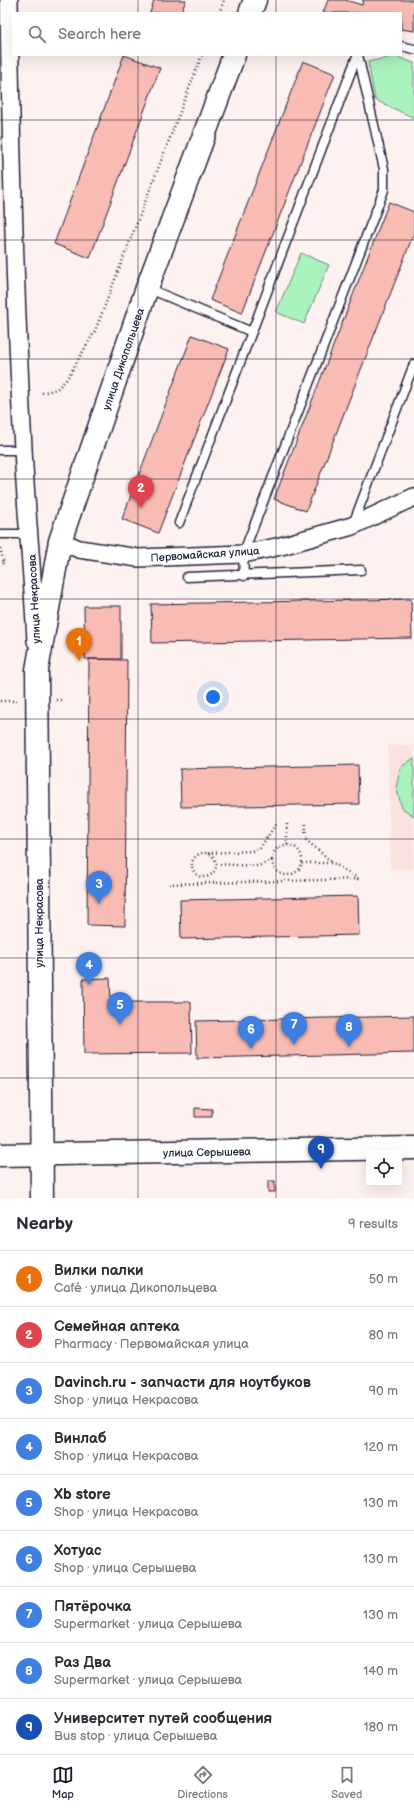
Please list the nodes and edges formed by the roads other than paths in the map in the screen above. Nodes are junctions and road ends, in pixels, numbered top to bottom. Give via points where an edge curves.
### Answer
1 (9, 0) edge
2 (255, 0) edge
3 (250, 12) edge
4 (402, 46) edge
5 (414, 50) edge
6 (234, 56) edge
7 (358, 56) edge
8 (358, 56) edge
9 (147, 288) junction
10 (252, 332) junction
11 (414, 364) edge
12 (0, 450) edge
13 (23, 450) junction
14 (414, 497) edge
15 (179, 523) dead end
16 (352, 526) junction
17 (0, 534) edge
18 (30, 534) junction
19 (60, 540) junction
20 (243, 554) junction
21 (361, 570) dead end
22 (244, 576) junction
23 (186, 577) dead end
24 (37, 670) junction
25 (414, 1148) edge
26 (0, 1155) edge
27 (41, 1155) junction
28 (42, 1198) edge

1 - 13 street, улица Некрасова via 8,168
2 - 3 main road
4 - 5 lane
6 - 9 main road, улица Дикопольцева
7 - 10 lane
8 - 20 lane via 384,169 384,190
9 - 10 lane
9 - 19 main road, улица Дикопольцева
10 - 15 lane
11 - 16 lane
12 - 13 lane
13 - 18 street, улица Некрасова
14 - 16 street, Первомайская улица
16 - 20 street, Первомайская улица
17 - 18 lane
18 - 24 street, улица Некрасова
19 - 20 street, Первомайская улица via 79,549 138,558
19 - 24 main road, улица Дикопольцева
20 - 22 lane
21 - 22 lane
22 - 23 lane
24 - 27 main road, улица Некрасова
25 - 27 main road, улица Серышева
26 - 27 main road, улица Серышева
27 - 28 main road, улица Некрасова

